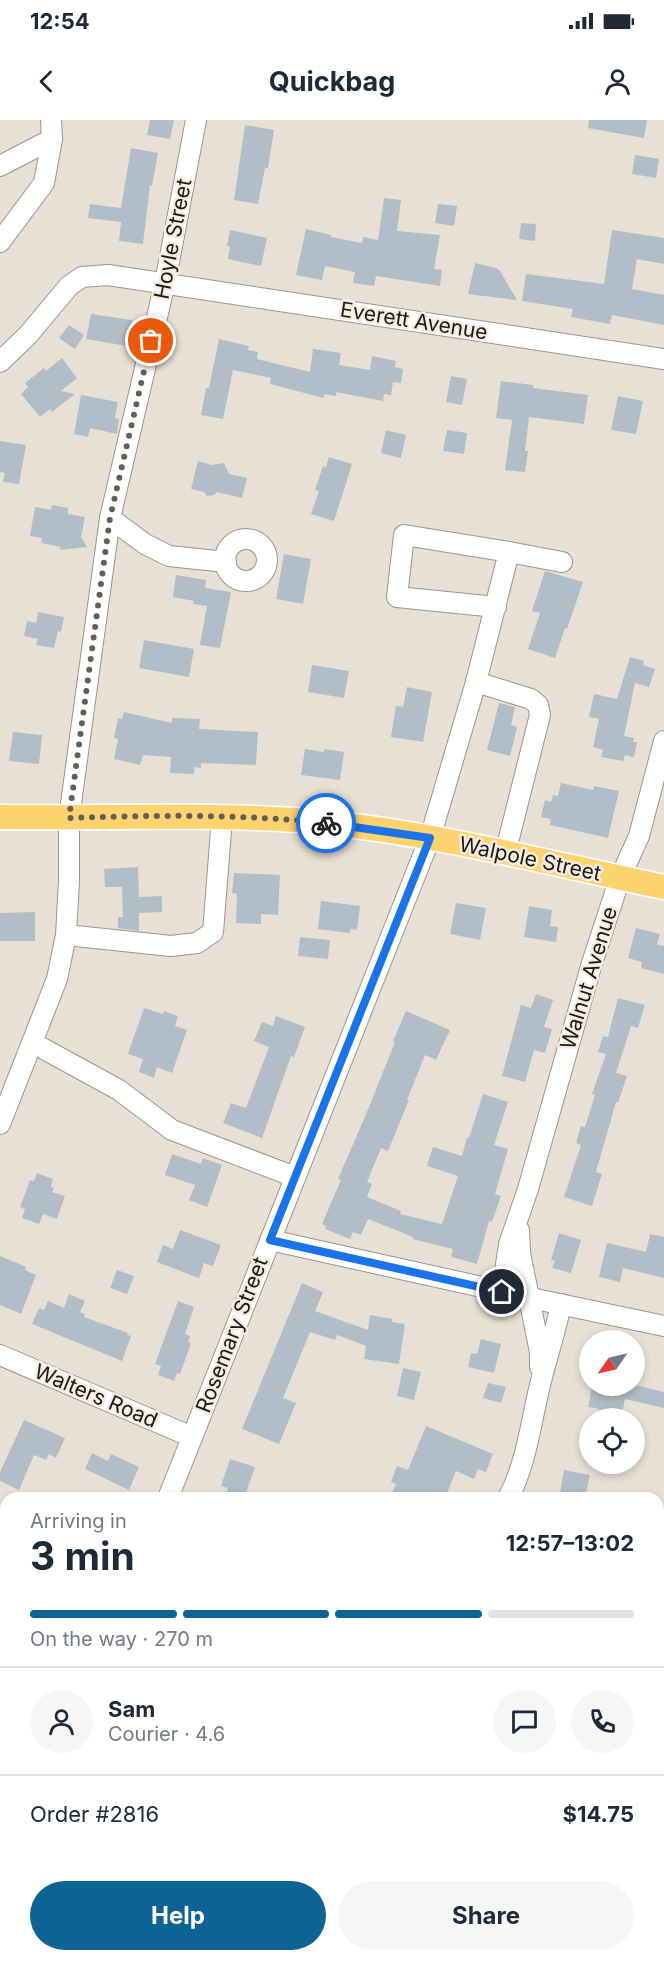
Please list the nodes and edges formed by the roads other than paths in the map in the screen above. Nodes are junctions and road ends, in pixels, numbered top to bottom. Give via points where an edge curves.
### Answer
1 (196, 120) edge
2 (52, 130) edge
3 (0, 166) edge
4 (0, 242) edge
5 (165, 283) junction
6 (664, 359) edge
7 (0, 362) edge
8 (110, 518) junction
9 (510, 552) junction
10 (226, 562) dead end
11 (562, 562) dead end
12 (496, 607) junction
13 (476, 682) junction
14 (664, 741) edge
15 (0, 817) edge
16 (69, 818) junction
17 (222, 818) junction
18 (430, 838) junction
19 (505, 854) junction
20 (620, 878) junction
21 (664, 887) edge
22 (66, 935) junction
23 (33, 1043) junction
24 (0, 1124) edge
25 (295, 1177) junction
26 (519, 1218) junction
27 (270, 1240) junction
28 (502, 1292) junction
29 (529, 1298) junction
30 (561, 1304) junction
31 (664, 1326) edge
32 (0, 1355) edge
33 (541, 1381) junction
34 (192, 1437) junction
35 (170, 1492) edge
36 (511, 1492) edge

1 - 5 street, Hoyle Street
2 - 3 street
2 - 4 street via 44,183
5 - 6 street, Everett Avenue
5 - 7 street, Everett Avenue via 108,274 82,277 69,286
5 - 8 street, Hoyle Street
8 - 10 street via 145,544 170,556
8 - 16 street, Hoyle Street
9 - 11 street
9 - 12 street, Rosemary Street
9 - 12 street via 404,535 397,597
12 - 13 street, Rosemary Street
13 - 18 street, Rosemary Street
13 - 19 street via 531,699 538,705 540,715
14 - 20 street, Walnut Avenue via 639,836
15 - 16 main road, Walpole Street
16 - 17 main road, Walpole Street
16 - 22 street, Hoyle Street
17 - 18 main road, Walpole Street via 297,820
17 - 22 street via 213,932 197,943 171,946
18 - 19 main road, Walpole Street
18 - 25 street, Rosemary Street
19 - 20 main road, Walpole Street
20 - 21 main road, Walpole Street
20 - 26 street, Walnut Avenue
22 - 23 street, Hoyle Street via 57,979
23 - 24 street, Hoyle Street
23 - 25 street via 119,1090 172,1130
25 - 27 street, Rosemary Street
26 - 28 street, Walnut Avenue via 509,1244
26 - 29 street, Walnut Avenue via 520,1253
27 - 28 street
27 - 34 street, Rosemary Street
28 - 29 street
29 - 30 street
29 - 33 street, Walnut Avenue via 540,1352
30 - 31 street
30 - 33 street
32 - 34 street, Walters Road
33 - 36 street
34 - 35 street, Rosemary Street

